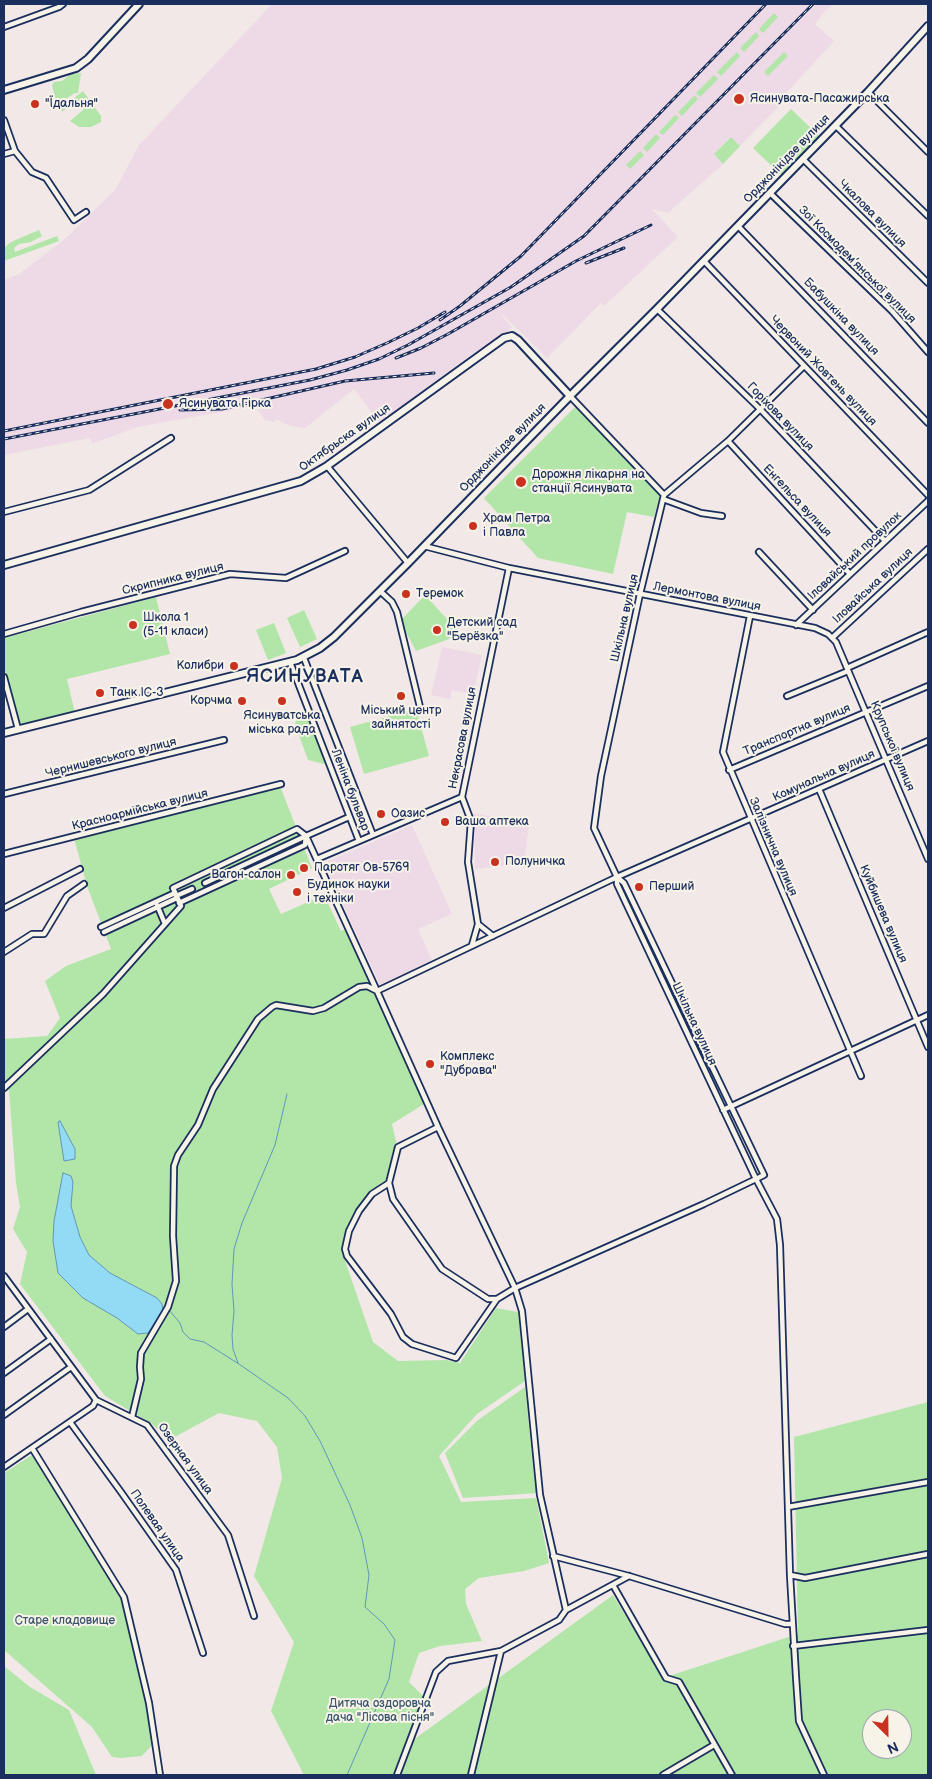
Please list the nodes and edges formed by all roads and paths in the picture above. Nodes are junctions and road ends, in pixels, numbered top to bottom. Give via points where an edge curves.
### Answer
1 (63, 4) edge
2 (138, 4) edge
3 (928, 26) edge
4 (4, 27) edge
5 (4, 90) edge
6 (868, 92) junction
7 (4, 120) edge
8 (836, 126) junction
9 (15, 151) junction
10 (928, 152) edge
11 (4, 154) edge
12 (803, 160) junction
13 (770, 193) junction
14 (86, 212) dead end
15 (928, 216) edge
16 (738, 226) junction
17 (704, 261) junction
18 (928, 283) edge
19 (657, 309) junction
20 (928, 352) edge
21 (804, 366) junction
22 (570, 396) junction
23 (761, 410) junction
24 (928, 423) edge
25 (171, 438) dead end
26 (728, 441) junction
27 (328, 466) junction
28 (928, 495) edge
29 (664, 497) junction
30 (928, 501) edge
31 (4, 512) edge
32 (722, 516) dead end
33 (886, 542) junction
34 (424, 546) junction
35 (928, 549) edge
36 (345, 551) dead end
37 (759, 552) dead end
38 (408, 563) junction
39 (4, 565) edge
40 (509, 568) junction
41 (850, 574) junction
42 (380, 591) junction
43 (640, 594) junction
44 (812, 610) junction
45 (750, 616) junction
46 (796, 625) junction
47 (928, 632) edge
48 (4, 634) edge
49 (834, 640) junction
50 (304, 658) junction
51 (290, 662) junction
52 (848, 669) junction
53 (4, 677) edge
54 (928, 686) edge
55 (787, 696) dead end
56 (420, 707) dead end
57 (866, 712) junction
58 (18, 729) junction
59 (4, 733) edge
60 (224, 740) dead end
61 (928, 741) edge
62 (887, 759) junction
63 (729, 770) junction
64 (280, 784) dead end
65 (819, 789) junction
66 (4, 794) edge
67 (462, 796) junction
68 (349, 817) junction
69 (750, 819) junction
70 (373, 835) junction
71 (306, 836) junction
72 (359, 842) junction
73 (4, 854) edge
74 (928, 859) edge
75 (317, 860) junction
76 (80, 868) dead end
77 (617, 877) junction
78 (205, 882) dead end
79 (84, 884) dead end
80 (192, 889) dead end
81 (177, 897) junction
82 (155, 902) junction
83 (158, 907) junction
84 (4, 908) edge
85 (166, 924) junction
86 (478, 924) junction
87 (101, 927) dead end
88 (104, 932) dead end
89 (493, 936) junction
90 (472, 945) junction
91 (4, 952) edge
92 (378, 991) junction
93 (928, 1015) edge
94 (917, 1020) junction
95 (928, 1047) edge
96 (850, 1051) junction
97 (861, 1076) dead end
98 (4, 1088) edge
99 (730, 1106) junction
100 (723, 1110) junction
101 (438, 1127) junction
102 (756, 1179) junction
103 (389, 1183) junction
104 (4, 1276) edge
105 (515, 1288) junction
106 (497, 1299) junction
107 (28, 1309) junction
108 (4, 1326) edge
109 (51, 1339) junction
110 (71, 1367) junction
111 (4, 1373) edge
112 (96, 1400) junction
113 (4, 1415) edge
114 (132, 1417) junction
115 (70, 1422) junction
116 (32, 1448) junction
117 (4, 1467) edge
118 (928, 1482) edge
119 (788, 1507) junction
120 (928, 1554) edge
121 (554, 1556) junction
122 (790, 1575) junction
123 (629, 1576) junction
124 (612, 1585) junction
125 (566, 1610) junction
126 (254, 1616) dead end
127 (792, 1624) junction
128 (928, 1630) edge
129 (793, 1646) junction
130 (501, 1651) junction
131 (202, 1654) dead end
132 (714, 1745) junction
133 (160, 1775) edge
134 (397, 1775) edge
135 (471, 1775) edge
136 (663, 1775) edge
137 (732, 1775) edge
138 (824, 1775) edge

1 - 4 street
2 - 5 main road via 76,68
3 - 6 main road, Орджонікідзе вулиця
6 - 8 main road, Орджонікідзе вулиця
6 - 10 street
7 - 9 street
8 - 12 main road, Орджонікідзе вулиця
8 - 15 street
9 - 11 street
9 - 14 street via 32,172 46,178 74,220
12 - 13 main road, Орджонікідзе вулиця
12 - 18 street, Чкалова вулиця
13 - 16 main road, Орджонікідзе вулиця
13 - 20 street, Зої Космодем’янської вулиця via 892,311
16 - 17 main road, Орджонікідзе вулиця
16 - 24 street, Бабушкіна вулиця
17 - 19 main road, Орджонікідзе вулиця
17 - 21 street, Червоний Жовтень вулиця
19 - 22 main road, Орджонікідзе вулиця
19 - 23 street, Горіхова вулиця
21 - 23 street
21 - 28 street, Червоний Жовтень вулиця
22 - 27 main road, Октябрьска вулиця via 518,340 512,336 504,338
22 - 29 street
22 - 34 main road, Орджонікідзе вулиця
23 - 26 street
23 - 33 street, Горіхова вулиця
25 - 31 street via 88,490
26 - 29 street
26 - 41 street, Енгельса вулиця
27 - 38 street
27 - 39 main road, Октябрьска вулиця via 301,481
29 - 32 street via 701,513
29 - 43 street, Шкільна вулиця
30 - 33 street, Іловайський провулок
33 - 41 street, Іловайський провулок
34 - 38 main road, Орджонікідзе вулиця
34 - 40 street, Лермонтова вулиця
35 - 49 street, Іловайська вулиця
36 - 48 street, Скрипника вулиця via 286,578 230,574
37 - 44 street
38 - 42 main road, Орджонікідзе вулиця
40 - 43 street, Лермонтова вулиця
40 - 67 street, Некрасова вулиця
41 - 44 street, Іловайський провулок
42 - 50 main road, Орджонікідзе вулиця via 334,637
42 - 56 street via 397,612
43 - 45 street, Лермонтова вулиця
43 - 77 street, Шкільна вулиця via 600,776 594,828
44 - 46 street, Іловайський провулок
45 - 46 street, Лермонтова вулиця
45 - 63 street, Залізнична вулиця via 722,752
46 - 49 street, Лермонтова вулиця via 814,628
47 - 52 street
49 - 52 street, Крупської вулиця
50 - 51 main road, Орджонікідзе вулиця
50 - 70 street, Леніна бульвар
51 - 58 main road, Орджонікідзе вулиця
51 - 68 street, Леніна бульвар
52 - 55 street
52 - 57 street, Крупської вулиця
53 - 58 street
54 - 57 street, Транспортна вулиця
57 - 62 street, Крупської вулиця
57 - 63 street, Транспортна вулиця
58 - 59 main road, Орджонікідзе вулиця
60 - 66 street, Чернишевського вулиця
61 - 62 street, Комунальна вулиця
62 - 65 street, Комунальна вулиця
62 - 74 street, Крупської вулиця
63 - 69 street, Залізнична вулиця
64 - 73 street, Красноармійська вулиця
65 - 69 street, Комунальна вулиця
65 - 94 street, Куйбишева вулиця
67 - 70 street
67 - 86 street, Некрасова вулиця via 471,821 468,862
68 - 71 street
68 - 72 street, Леніна бульвар
69 - 77 street, Комунальна вулиця
69 - 96 street, Залізнична вулиця
70 - 72 street
71 - 75 street
71 - 78 street
71 - 81 street via 304,845
71 - 81 street via 297,829 173,888
72 - 75 street
75 - 92 street
76 - 84 street
77 - 89 street, Комунальна вулиця
77 - 99 street, Шкільна вулиця via 624,883
77 - 100 street, Шкільна вулиця via 617,884
79 - 91 street via 67,896 44,934 32,934
80 - 81 street
81 - 82 street
81 - 83 street
81 - 85 street via 181,906
82 - 83 street
82 - 87 street
83 - 85 street
83 - 88 street
85 - 98 street via 103,994
86 - 89 street
86 - 90 street
89 - 90 street, Комунальна вулиця
90 - 92 street, Комунальна вулиця
92 - 101 street
92 - 114 street via 359,987 313,1011 272,1007 258,1019 213,1089 198,1125 174,1166 176,1281 168,1307 142,1353 141,1379
93 - 94 street
94 - 95 street, Куйбишева вулиця
94 - 96 street
96 - 97 street, Залізнична вулиця
96 - 99 street
99 - 100 street
99 - 102 street, Шкільна вулиця via 764,1175
100 - 102 street, Шкільна вулиця
101 - 103 street via 398,1147
101 - 105 street
102 - 105 street
102 - 119 street, Шкільна вулиця via 777,1219 780,1245
103 - 106 street via 393,1198 442,1269 488,1299
103 - 106 street via 372,1194 359,1211 345,1249 391,1314 403,1337 412,1344 456,1358
104 - 107 street, Озерная улица
105 - 106 street
105 - 121 street via 522,1311 540,1495
107 - 108 street
107 - 109 street, Озерная улица
109 - 110 street, Озерная улица
109 - 111 street
110 - 112 street, Озерная улица
110 - 113 street
112 - 114 street, Озерная улица
112 - 115 street via 93,1406
114 - 126 street, Озерная улица via 148,1425 228,1535
115 - 116 street
115 - 131 street, Полевая улица via 176,1570
116 - 117 street
116 - 133 street via 124,1597 150,1703
118 - 119 street
119 - 122 street, Шкільна вулиця
120 - 122 street via 805,1578
121 - 123 street
121 - 125 street
122 - 127 street, Шкільна вулиця
123 - 124 street
123 - 127 street
124 - 125 street
124 - 132 street via 666,1678 679,1682
125 - 130 street via 559,1620
127 - 129 street, Шкільна вулиця
128 - 129 street
129 - 138 street, Шкільна вулиця via 799,1721
130 - 134 street via 448,1661 436,1672
130 - 135 street
132 - 136 street
132 - 137 street

